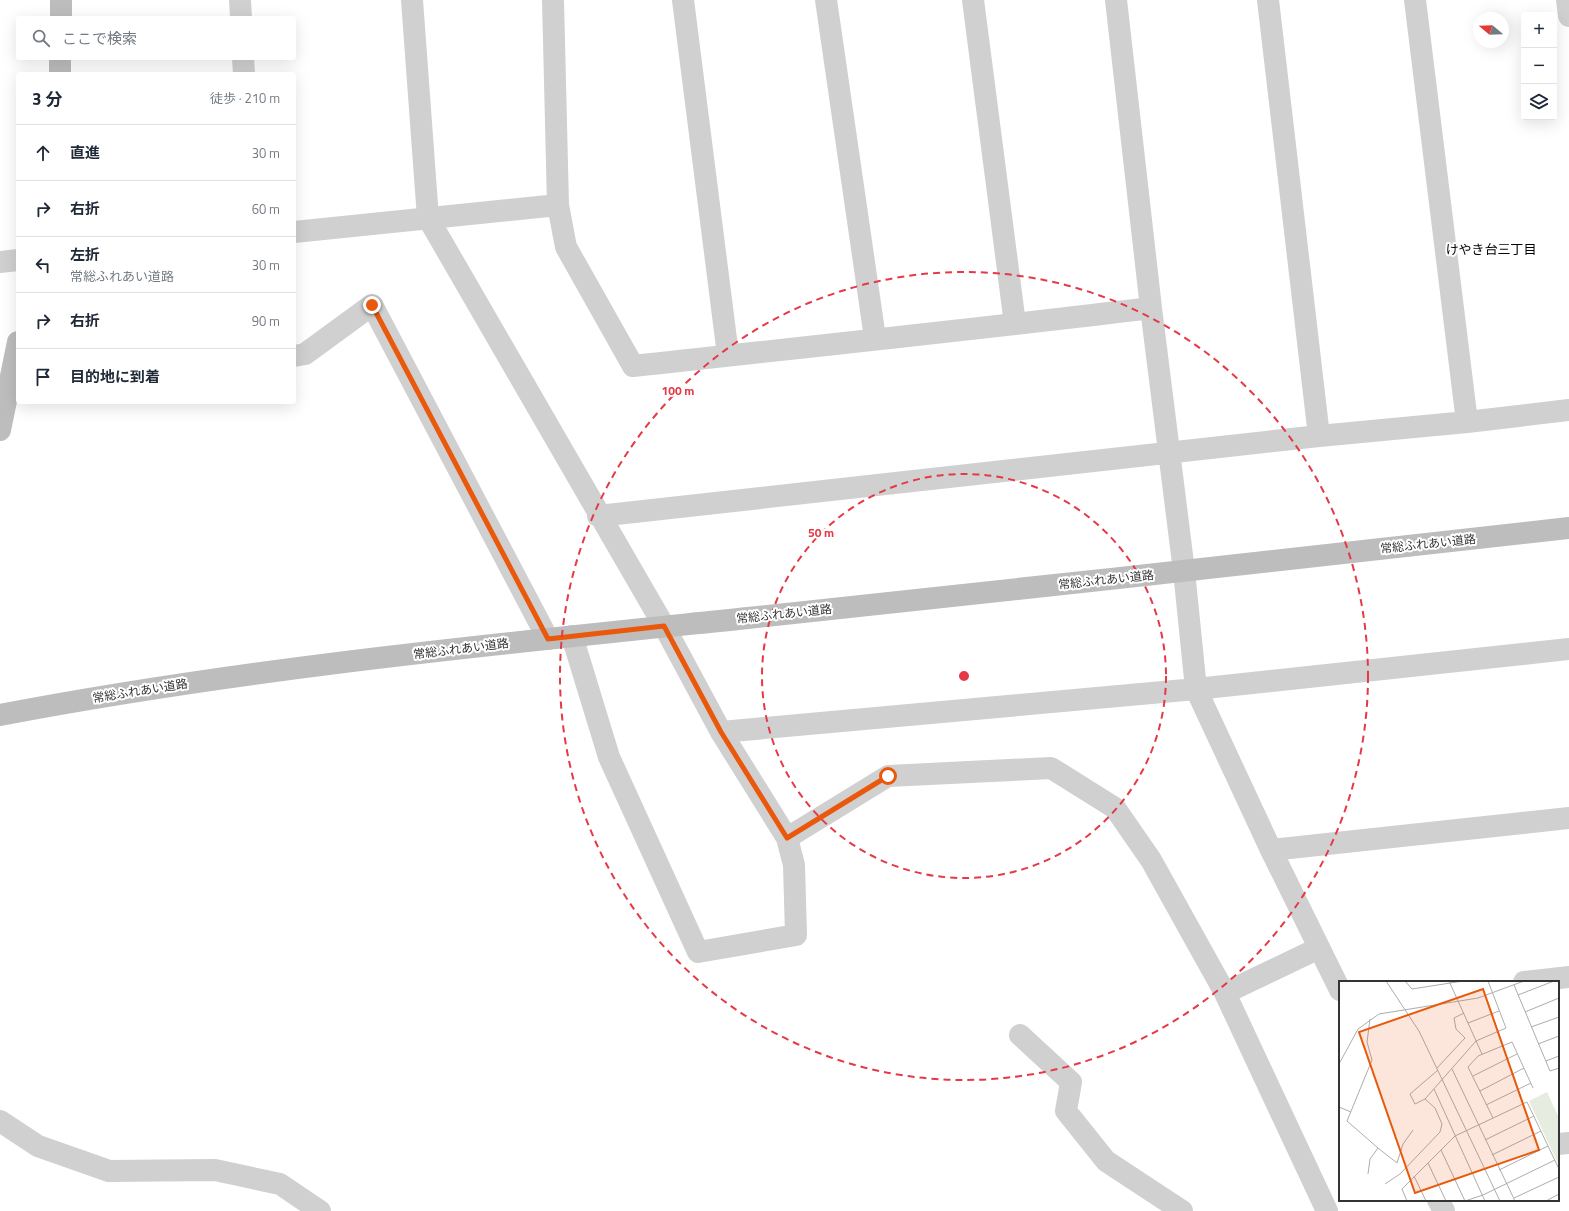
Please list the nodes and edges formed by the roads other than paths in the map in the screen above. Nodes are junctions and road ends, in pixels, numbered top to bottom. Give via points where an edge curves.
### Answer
1 (61, 0) edge
2 (240, 0) edge
3 (412, 0) edge
4 (553, 0) edge
5 (683, 0) edge
6 (826, 0) edge
7 (973, 0) edge
8 (1116, 0) edge
9 (1268, 0) edge
10 (1415, 0) edge
11 (1567, 0) edge
12 (61, 16) edge
13 (241, 16) edge
14 (1569, 16) edge
15 (60, 60) edge
16 (243, 60) edge
17 (60, 72) edge
18 (244, 72) edge
19 (558, 205) junction
20 (428, 218) junction
21 (296, 232) edge
22 (16, 260) edge
23 (0, 262) edge
24 (1151, 308) junction
25 (1016, 324) junction
26 (875, 338) junction
27 (16, 352) edge
28 (728, 355) junction
29 (296, 356) edge
30 (1569, 410) edge
31 (1467, 422) junction
32 (0, 430) edge
33 (1319, 436) junction
34 (1168, 452) junction
35 (598, 516) junction
36 (1569, 528) edge
37 (1184, 571) junction
38 (664, 626) junction
39 (572, 636) junction
40 (548, 639) junction
41 (1569, 649) edge
42 (1196, 689) junction
43 (0, 715) edge
44 (721, 732) junction
45 (1569, 818) edge
46 (787, 838) junction
47 (1271, 850) junction
48 (1319, 948) junction
49 (1569, 977) edge
50 (1533, 981) edge
51 (1339, 988) edge
52 (1225, 993) junction
53 (1020, 1035) dead end
54 (0, 1121) edge
55 (1569, 1143) edge
56 (1559, 1144) edge
57 (1439, 1201) edge
58 (320, 1211) edge
59 (1182, 1211) edge
60 (1327, 1211) edge
61 (1444, 1211) edge

1 - 12 street
2 - 13 street
3 - 20 street
4 - 19 street
5 - 28 street
6 - 26 street
7 - 25 street
8 - 24 street
9 - 33 street
10 - 31 street
11 - 14 street
15 - 17 street
16 - 18 street
19 - 20 street
19 - 28 street via 566,247 633,366
20 - 21 street
20 - 35 street
22 - 23 street
24 - 25 street
24 - 34 street
25 - 26 street
26 - 28 street
27 - 32 street
29 - 40 street via 305,354 372,305
30 - 31 street
31 - 33 street
33 - 34 street
34 - 35 street
34 - 37 street
35 - 38 street
36 - 37 street, 常総ふれあい道路
37 - 38 street, 常総ふれあい道路
37 - 42 street
38 - 39 street, 常総ふれあい道路
38 - 44 street
39 - 40 street, 常総ふれあい道路
39 - 46 street via 609,757 698,952 796,935 794,865
40 - 43 street, 常総ふれあい道路 via 171,685
41 - 42 street
42 - 44 street
42 - 47 street
44 - 46 street
45 - 47 street
46 - 52 street via 888,776 1051,768 1115,808 1151,860
47 - 48 street
48 - 51 street
48 - 52 street
49 - 50 street
52 - 60 street
53 - 59 street via 1071,1082 1066,1110 1106,1161
54 - 58 street via 38,1146 109,1171 215,1170 280,1184
55 - 56 street
57 - 61 street

